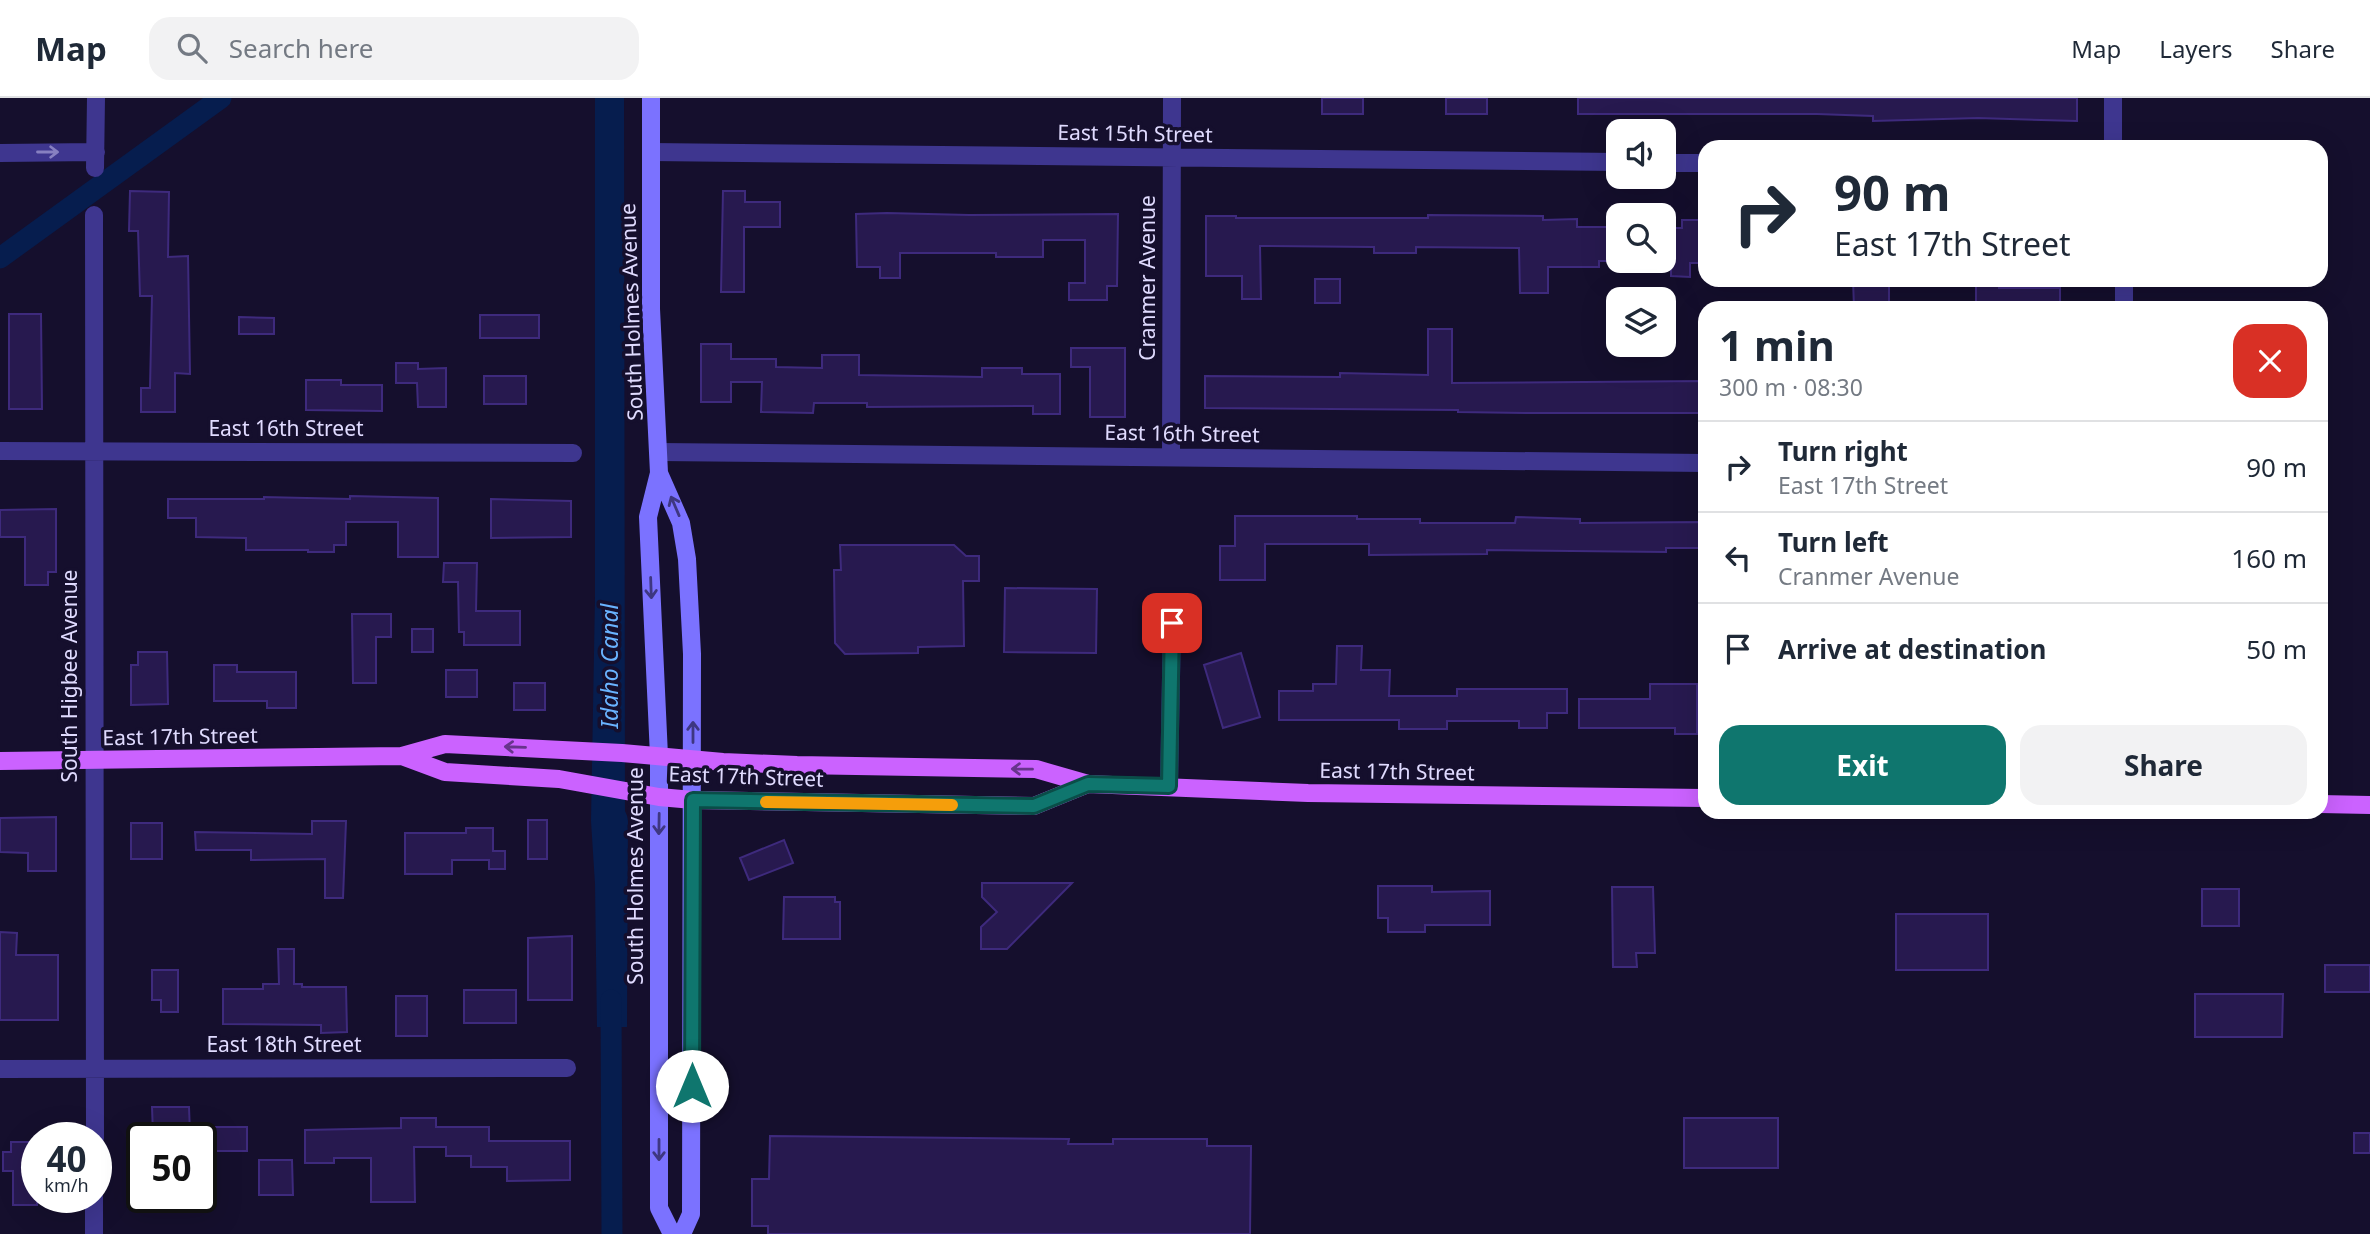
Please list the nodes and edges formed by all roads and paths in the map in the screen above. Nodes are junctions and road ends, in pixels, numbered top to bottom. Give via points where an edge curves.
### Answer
1 (96, 98) edge
2 (651, 98) edge
3 (1172, 98) edge
4 (2113, 98) edge
5 (2113, 140) edge
6 (651, 152) junction
7 (0, 153) edge
8 (1171, 157) junction
9 (1606, 162) edge
10 (1676, 163) edge
11 (1698, 163) edge
12 (94, 215) dead end
13 (0, 451) edge
14 (93, 451) junction
15 (660, 452) junction
16 (573, 453) dead end
17 (1171, 457) junction
18 (1698, 463) edge
19 (660, 473) junction
20 (1172, 623) dead end
21 (659, 756) junction
22 (402, 757) junction
23 (693, 760) junction
24 (0, 761) edge
25 (93, 761) junction
26 (1088, 784) junction
27 (1169, 786) junction
28 (659, 797) junction
29 (1698, 798) edge
30 (693, 800) junction
31 (2328, 804) edge
32 (2370, 804) edge
33 (96, 1068) junction
34 (567, 1068) dead end
35 (0, 1069) edge
36 (95, 1122) edge
37 (94, 1213) edge
38 (94, 1234) edge
39 (672, 1234) edge
40 (682, 1234) edge

7 -> 1 street via 95,160
2 - 6 main road, South Holmes Avenue
3 - 8 street, Cranmer Avenue
4 - 5 street
6 - 8 street, East 15th Street
6 - 15 main road, South Holmes Avenue via 651,309
8 - 9 street, East 15th Street
8 - 17 street, Cranmer Avenue
10 - 11 street
12 - 14 street, South Higbee Avenue
13 - 14 street, East 16th Street
14 - 16 street, East 16th Street
14 - 25 street, South Higbee Avenue
15 - 17 street, East 16th Street
15 - 19 main road, South Holmes Avenue
17 - 18 street, East 16th Street
19 -> 21 main road, South Holmes Avenue via 648,517
23 -> 19 main road via 687,559 679,513
20 - 27 street
21 -> 22 main road, East 17th Street via 445,744
21 - 23 main road, East 17th Street
21 - 28 main road, South Holmes Avenue
22 - 25 main road, East 17th Street
22 - 28 main road, East 17th Street via 445,772 581,782
26 -> 23 main road, East 17th Street via 1036,769
23 - 30 main road
24 - 25 main road, East 17th Street
25 - 33 street, South Higbee Avenue
26 - 27 main road, East 17th Street
26 - 30 main road, East 17th Street via 1034,806
27 - 29 main road, East 17th Street via 1368,794
28 - 30 main road, East 17th Street
28 -> 39 main road, South Holmes Avenue via 660,1208
30 - 40 main road via 691,1214
31 - 32 main road
33 - 34 street, East 18th Street
33 - 35 street, East 18th Street
33 - 36 street, South Higbee Avenue
37 - 38 street

